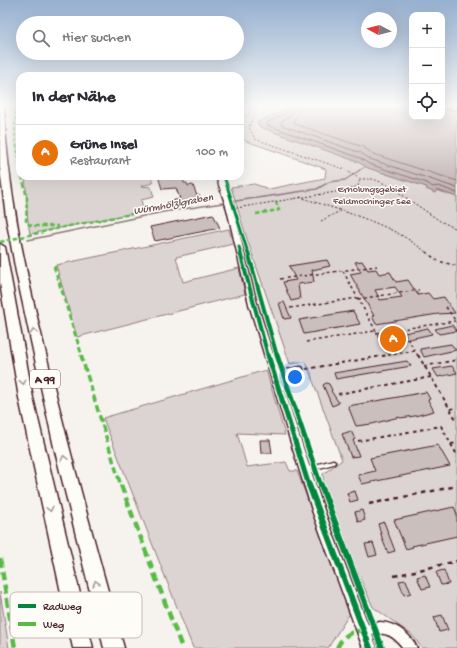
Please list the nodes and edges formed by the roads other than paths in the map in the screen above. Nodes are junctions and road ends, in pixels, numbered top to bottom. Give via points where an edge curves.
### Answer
1 (3, 136) edge
2 (220, 180) edge
3 (0, 247) edge
4 (301, 369) road end
5 (274, 374) junction
6 (333, 462) dead end
7 (305, 470) junction
8 (70, 592) edge
9 (99, 592) edge
10 (365, 630) junction
11 (81, 638) edge
12 (111, 638) edge
13 (83, 648) edge
14 (114, 648) edge
15 (370, 648) edge
16 (412, 648) edge

9 -> 1 highway, A 99 via 77,514 17,253 5,173
2 - 5 street
3 -> 8 highway, A 99 via 34,442
4 - 5 lane
5 - 7 street
6 - 7 lane
7 - 10 street
10 - 15 street
10 - 16 street via 387,627 398,633
11 -> 13 highway, A 99
14 -> 12 highway, A 99

